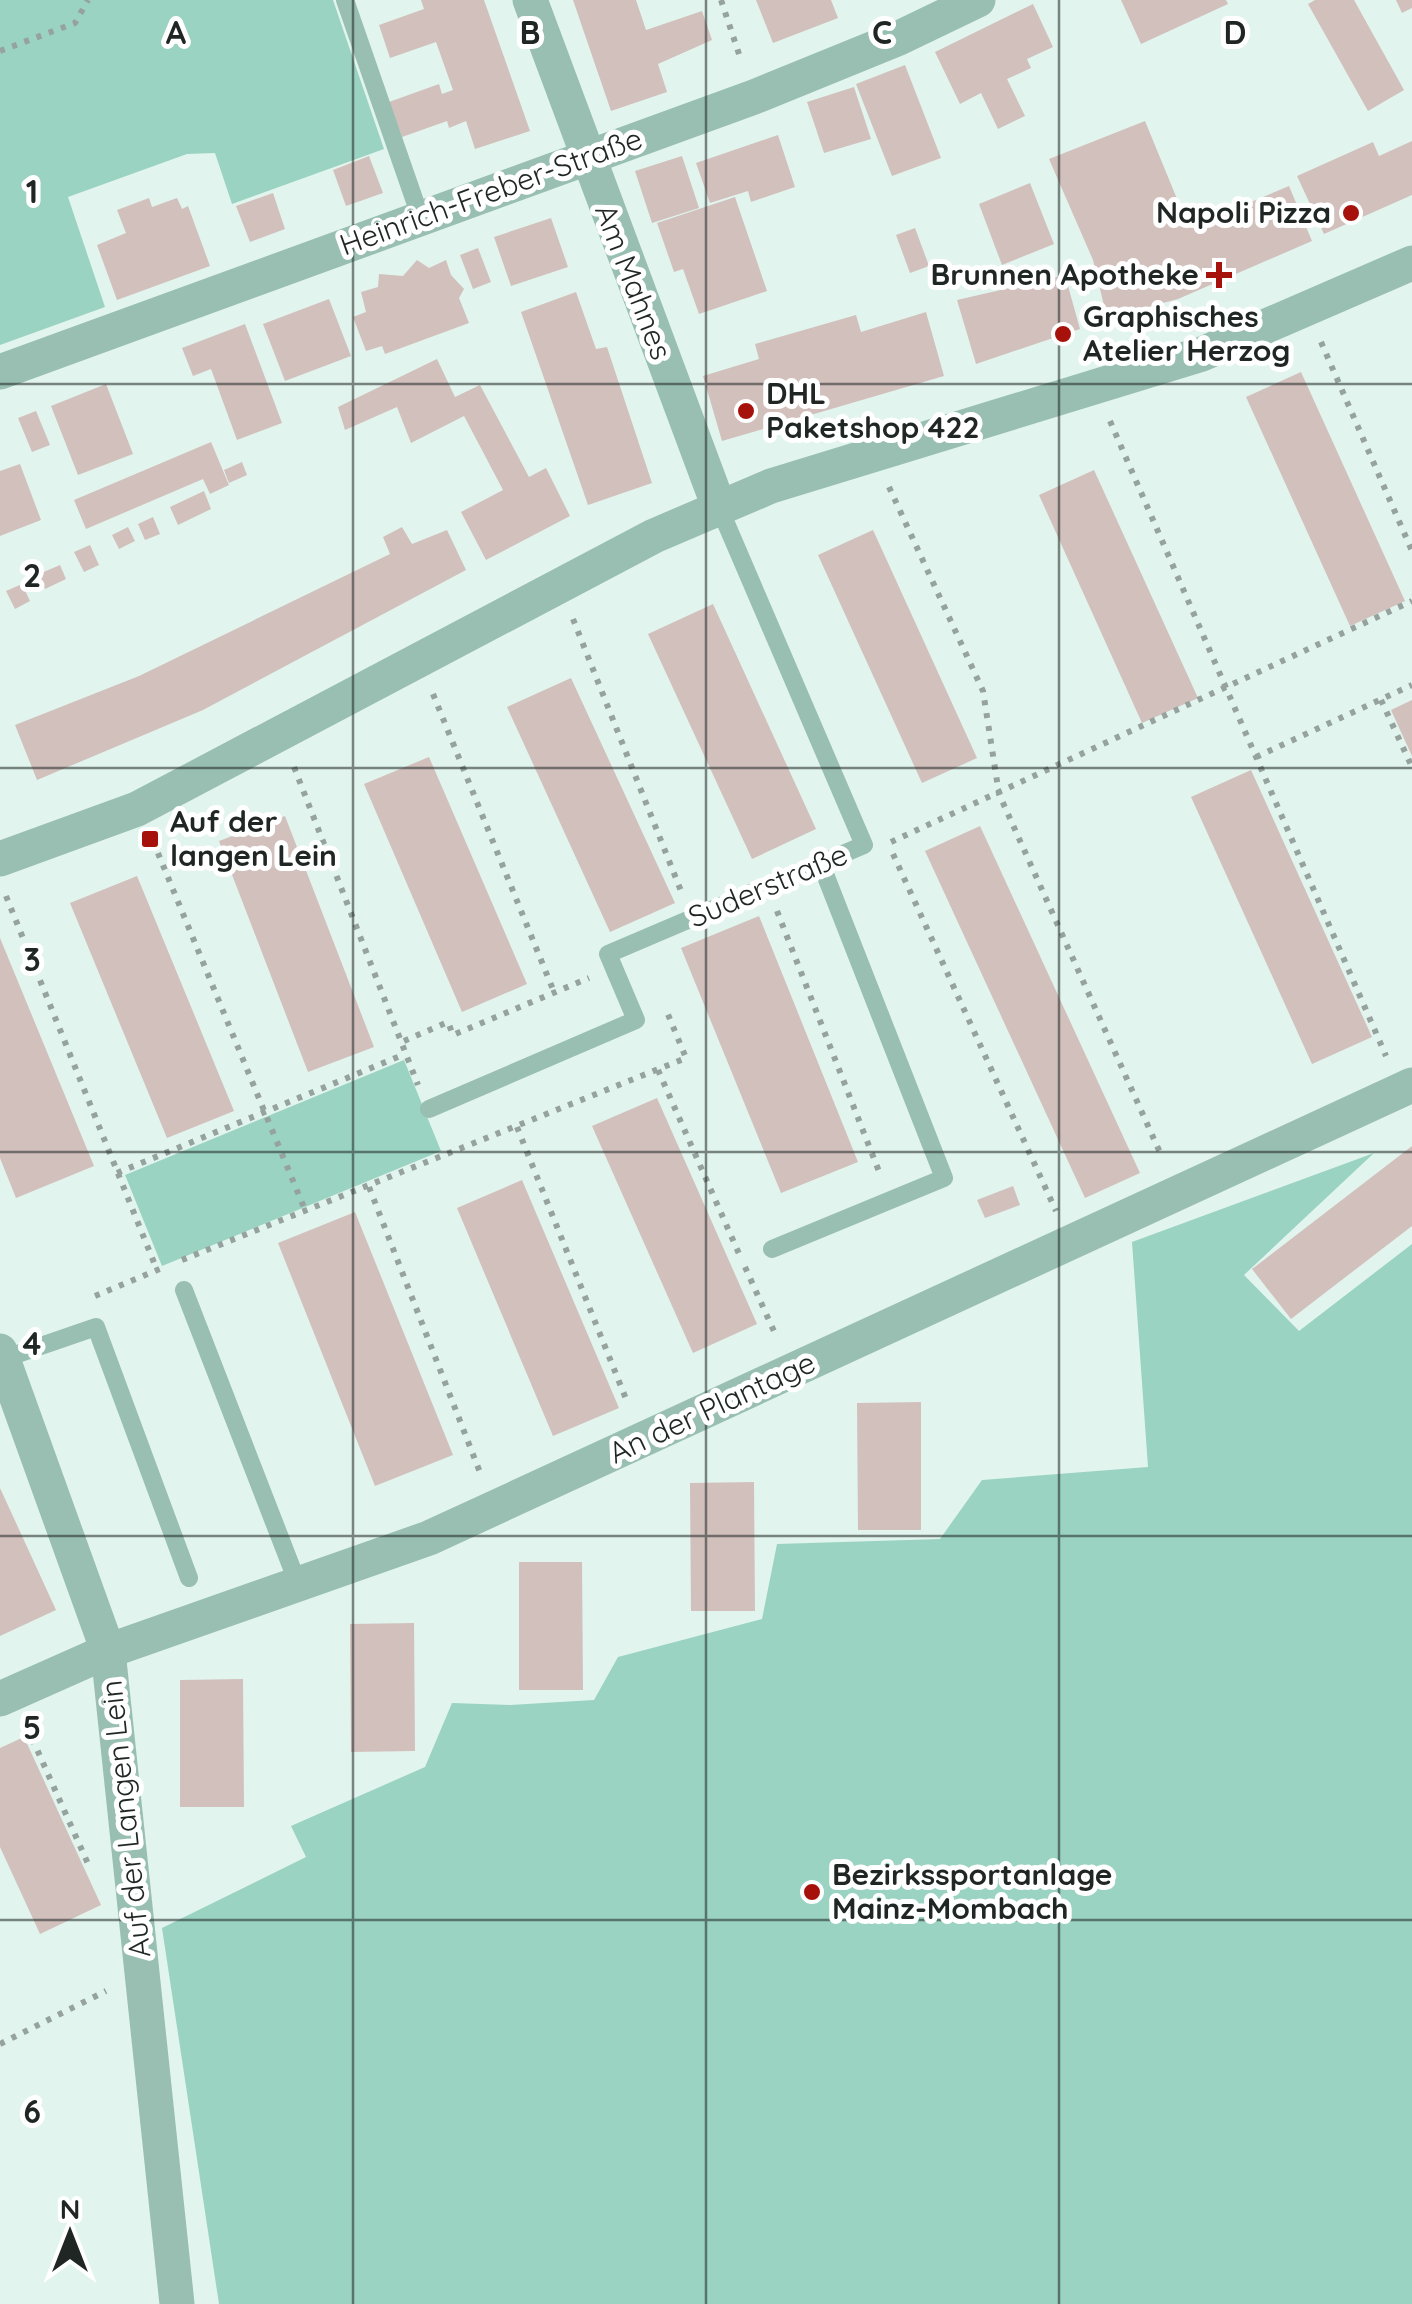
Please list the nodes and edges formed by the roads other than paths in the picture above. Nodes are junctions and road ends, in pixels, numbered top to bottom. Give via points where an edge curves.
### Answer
1 (345, 0) edge
2 (530, 0) edge
3 (978, 0) edge
4 (586, 158) junction
5 (420, 216) junction
6 (1412, 262) edge
7 (0, 372) edge
8 (719, 507) junction
9 (821, 864) junction
10 (2, 874) edge
11 (1406, 1088) edge
12 (429, 1109) road end
13 (772, 1249) dead end
14 (184, 1290) dead end
15 (3, 1369) edge
16 (189, 1578) dead end
17 (298, 1584) junction
18 (108, 1650) junction
19 (6, 1697) edge
20 (178, 2304) edge

1 - 5 lane
2 - 4 street, Am Mahnes
3 - 4 street, Heinrich-Freber-Straße via 754,97
4 - 5 street, Heinrich-Freber-Straße
4 - 8 street, Am Mahnes
5 - 7 street, Heinrich-Freber-Straße
6 - 8 street via 1202,354
8 - 9 lane, Suderstraße via 864,845
8 - 10 street
9 - 12 lane, Suderstraße via 608,954 636,1020
9 - 13 lane via 944,1178
11 - 17 street, An der Plantage via 429,1538
14 - 17 lane
15 - 16 lane via 96,1327
15 - 18 street, Auf der Langen Lein
17 - 18 street, An der Plantage
18 - 19 street, An der Plantage
18 - 20 street, Auf der Langen Lein

